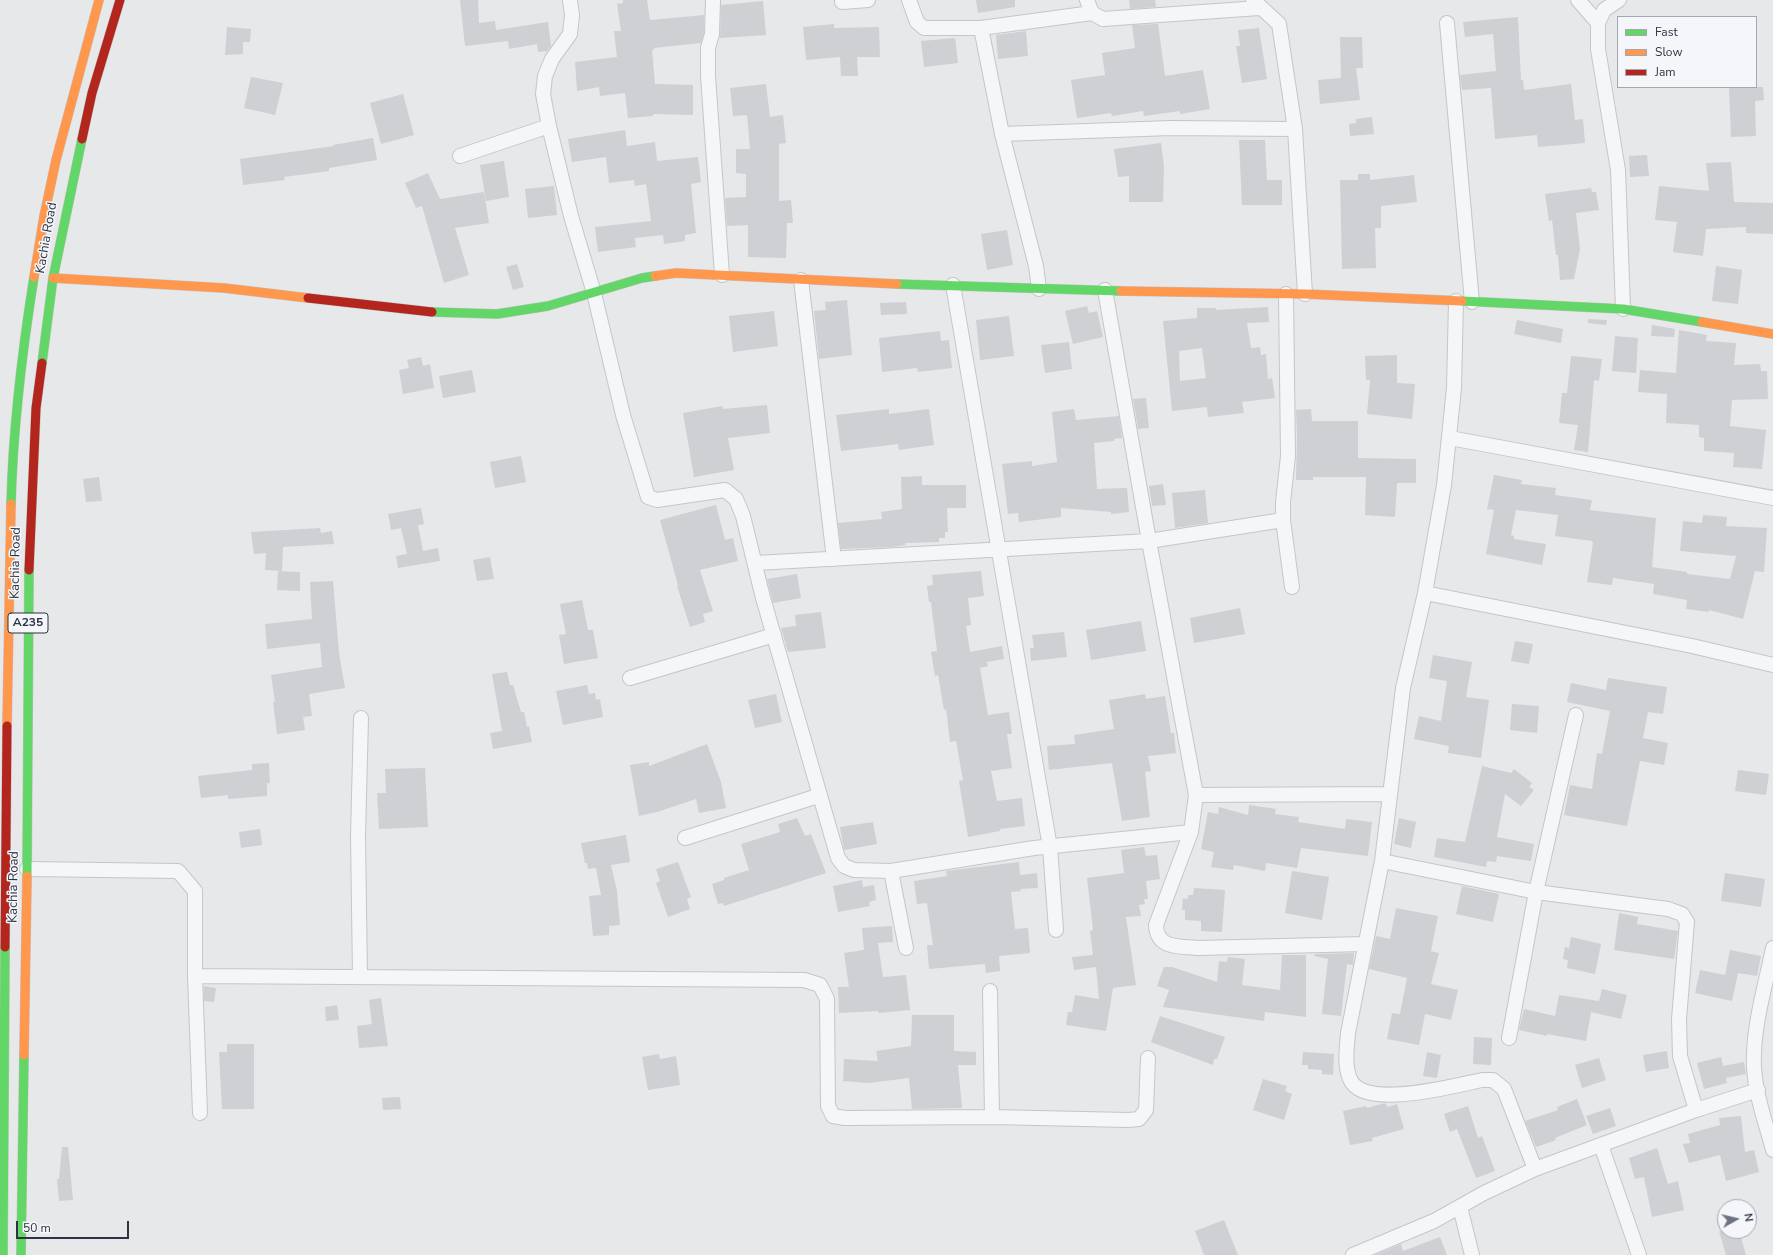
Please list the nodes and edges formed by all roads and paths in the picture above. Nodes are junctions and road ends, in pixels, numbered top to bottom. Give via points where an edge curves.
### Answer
1 (99, 0) edge
2 (120, 0) edge
3 (570, 0) edge
4 (713, 0) edge
5 (868, 0) edge
6 (909, 0) edge
7 (1578, 0) edge
8 (1619, 0) edge
9 (842, 2) dead end
10 (1256, 4) edge
11 (1089, 7) edge
12 (1448, 23) dead end
13 (1598, 23) junction
14 (981, 28) junction
15 (549, 126) junction
16 (1295, 129) junction
17 (1002, 134) junction
18 (460, 156) dead end
19 (722, 275) junction
20 (53, 278) junction
21 (801, 280) junction
22 (953, 285) junction
23 (1039, 289) junction
24 (1105, 290) junction
25 (594, 293) junction
26 (1286, 294) junction
27 (1305, 294) junction
28 (1456, 301) junction
29 (1472, 302) junction
30 (1623, 309) junction
31 (1773, 334) edge
32 (1450, 438) junction
33 (1773, 498) edge
34 (1283, 520) junction
35 (1149, 541) junction
36 (997, 551) junction
37 (834, 559) junction
38 (756, 563) junction
39 (1292, 587) dead end
40 (1425, 593) junction
41 (774, 635) junction
42 (1773, 665) edge
43 (630, 678) dead end
44 (1576, 715) dead end
45 (361, 718) dead end
46 (1390, 794) junction
47 (1196, 795) junction
48 (818, 796) junction
49 (1190, 832) junction
50 (685, 838) dead end
51 (1050, 847) junction
52 (1382, 861) junction
53 (27, 869) junction
54 (891, 871) junction
55 (1536, 892) junction
56 (1056, 930) dead end
57 (1364, 944) junction
58 (906, 948) dead end
59 (1773, 948) edge
60 (195, 976) junction
61 (360, 976) junction
62 (990, 991) dead end
63 (1509, 1038) dead end
64 (1148, 1058) dead end
65 (1758, 1090) junction
66 (1696, 1110) junction
67 (200, 1113) dead end
68 (992, 1117) junction
69 (1601, 1145) junction
70 (1773, 1150) edge
71 (1535, 1169) junction
72 (2, 1196) edge
73 (1460, 1207) junction
74 (3, 1255) edge
75 (21, 1255) edge
76 (1353, 1255) edge
77 (1472, 1255) edge
78 (1639, 1255) edge

1 - 72 main road, Kachia Road / A235 via 56,160 44,216 25,334 12,459 8,600
2 - 20 main road, Kachia Road / A235 via 84,129
3 - 15 street via 570,34 552,60 545,76 543,94
4 - 19 street via 708,76
5 - 9 street
6 - 14 street via 917,22 924,28
7 - 13 street
8 - 13 street via 1604,10
10 - 11 street via 1103,19
10 - 16 street via 1279,24
11 - 14 street
12 - 29 street
13 - 30 street via 1598,49 1618,170
14 - 17 street
15 - 18 street
15 - 25 street via 571,216
16 - 17 street via 1171,128
16 - 27 street
17 - 23 street via 1036,266
19 - 21 main road
19 - 25 main road via 676,273 649,277
20 - 25 main road via 224,288 438,313 498,314 548,306
20 - 53 main road, Kachia Road / A235 via 36,408 32,474
21 - 22 main road
21 - 37 street
22 - 23 main road
22 - 36 street
23 - 24 main road
24 - 26 main road
24 - 35 street
25 - 38 street via 623,415 648,497 657,500 725,490 736,499
26 - 27 main road
26 - 34 street via 1288,456
27 - 28 main road
28 - 29 main road
28 - 32 street
29 - 30 main road
30 - 31 main road
32 - 33 street
32 - 40 street
34 - 35 street
34 - 39 street
35 - 36 street
35 - 47 street
36 - 37 street
36 - 51 street
37 - 38 street
38 - 41 street
40 - 42 street via 1692,646
40 - 46 street via 1403,688
41 - 43 street
41 - 48 street
44 - 55 street
45 - 61 street via 358,836
46 - 47 street
46 - 52 street
47 - 49 street
48 - 50 street
48 - 54 street via 838,858 844,866 854,870
49 - 51 street
49 - 57 street via 1156,924 1156,934 1161,941 1171,945 1197,948
51 - 54 street
51 - 56 street
52 - 55 street
52 - 57 street
53 - 60 street via 178,871 195,891
53 - 75 main road, Kachia Road / A235
54 - 58 street
55 - 63 street
55 - 66 street via 1668,909 1682,914 1687,922 1680,1056
57 - 71 street via 1348,1033 1346,1061 1350,1080 1360,1090 1378,1094 1409,1094 1493,1080 1504,1089
59 - 65 street via 1753,1055
60 - 61 street
60 - 67 street
61 - 68 street via 804,980 820,985 827,999 828,1106 834,1116
62 - 68 street
64 - 68 street via 1146,1110 1139,1119
65 - 66 street
65 - 70 street
66 - 69 street
69 - 71 street
69 - 78 street
71 - 73 street
72 - 74 main road, Kachia Road / A235
73 - 76 street via 1396,1238
73 - 77 street

